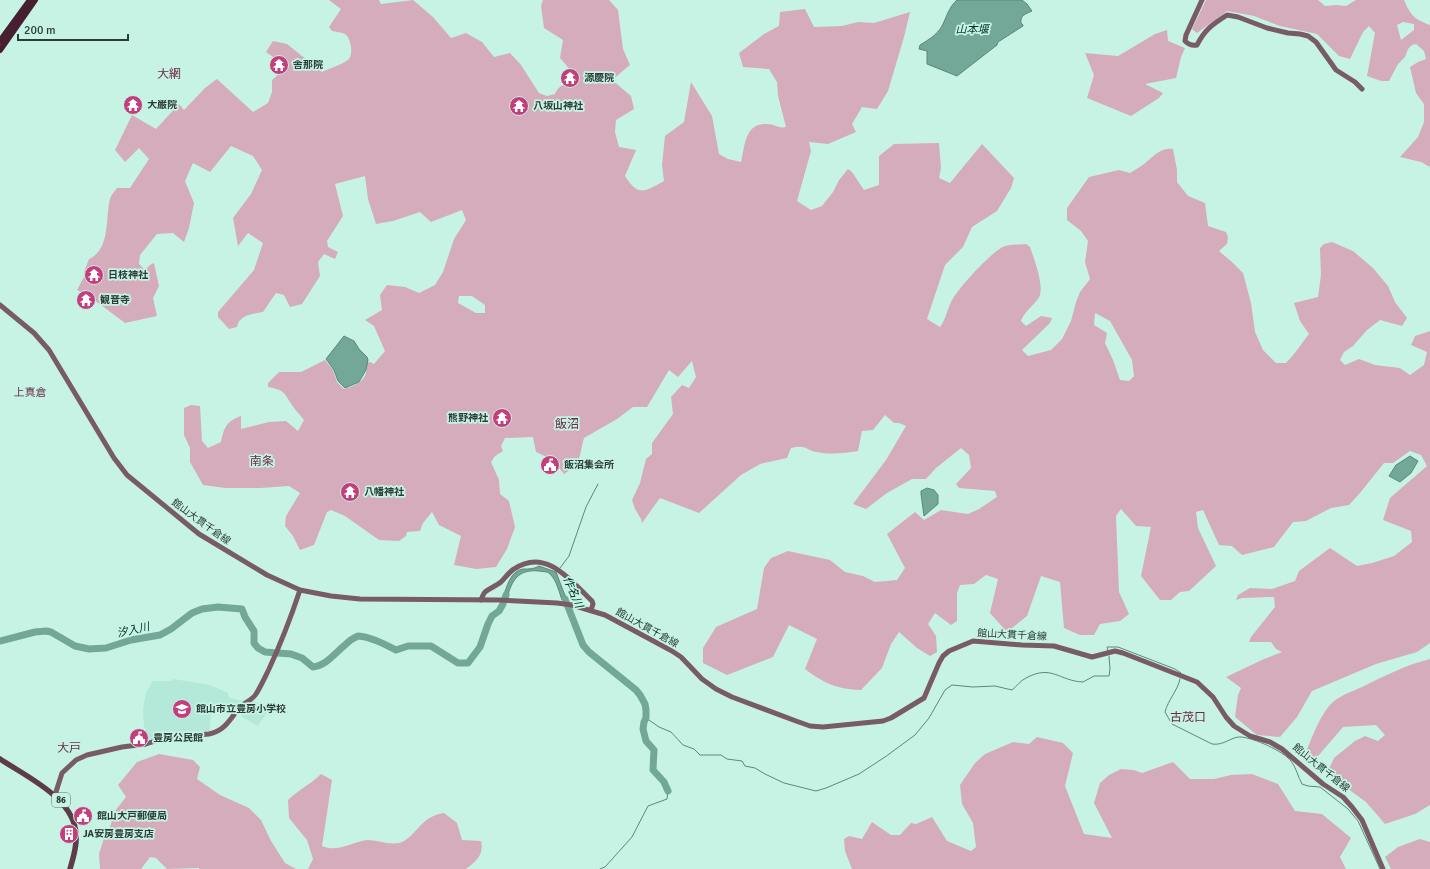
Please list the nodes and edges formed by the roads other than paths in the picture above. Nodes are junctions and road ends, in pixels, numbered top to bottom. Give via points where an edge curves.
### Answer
1 (30, 0) edge
2 (35, 0) edge
3 (1202, 0) edge
4 (0, 42) edge
5 (0, 50) edge
6 (1362, 90) dead end
7 (0, 305) edge
8 (300, 590) junction
9 (481, 600) junction
10 (591, 610) junction
11 (0, 759) edge
12 (55, 794) junction
13 (70, 869) edge
14 (1383, 869) edge

1 - 4 highway
2 - 5 highway
3 - 6 main road via 1186,35 1185,41 1188,44 1197,44 1207,28 1227,15 1238,17 1268,28 1308,36 1316,42 1336,70 1355,82
7 - 8 main road, 館山大貫千倉線 via 50,350 114,458 127,475 205,538 266,575
8 - 9 main road, 館山大貫千倉線 via 344,598
8 - 12 main road via 279,646 256,695 238,708 218,732 164,738 87,755 76,760 62,773
9 - 10 main road, 館山大貫千倉線 via 561,603
9 - 10 main road via 485,592 518,566 536,562 559,569 592,601
10 - 14 main road, 館山大貫千倉線 via 610,617 677,654 702,680 724,694 817,727 878,722 891,718 924,698 943,656 973,641 1054,646 1092,657 1118,652 1131,655 1197,682 1213,697 1234,726 1250,736 1276,745 1342,797 1365,827
11 - 12 main road, 86
12 - 13 main road, 86 via 67,809 76,830 76,844

